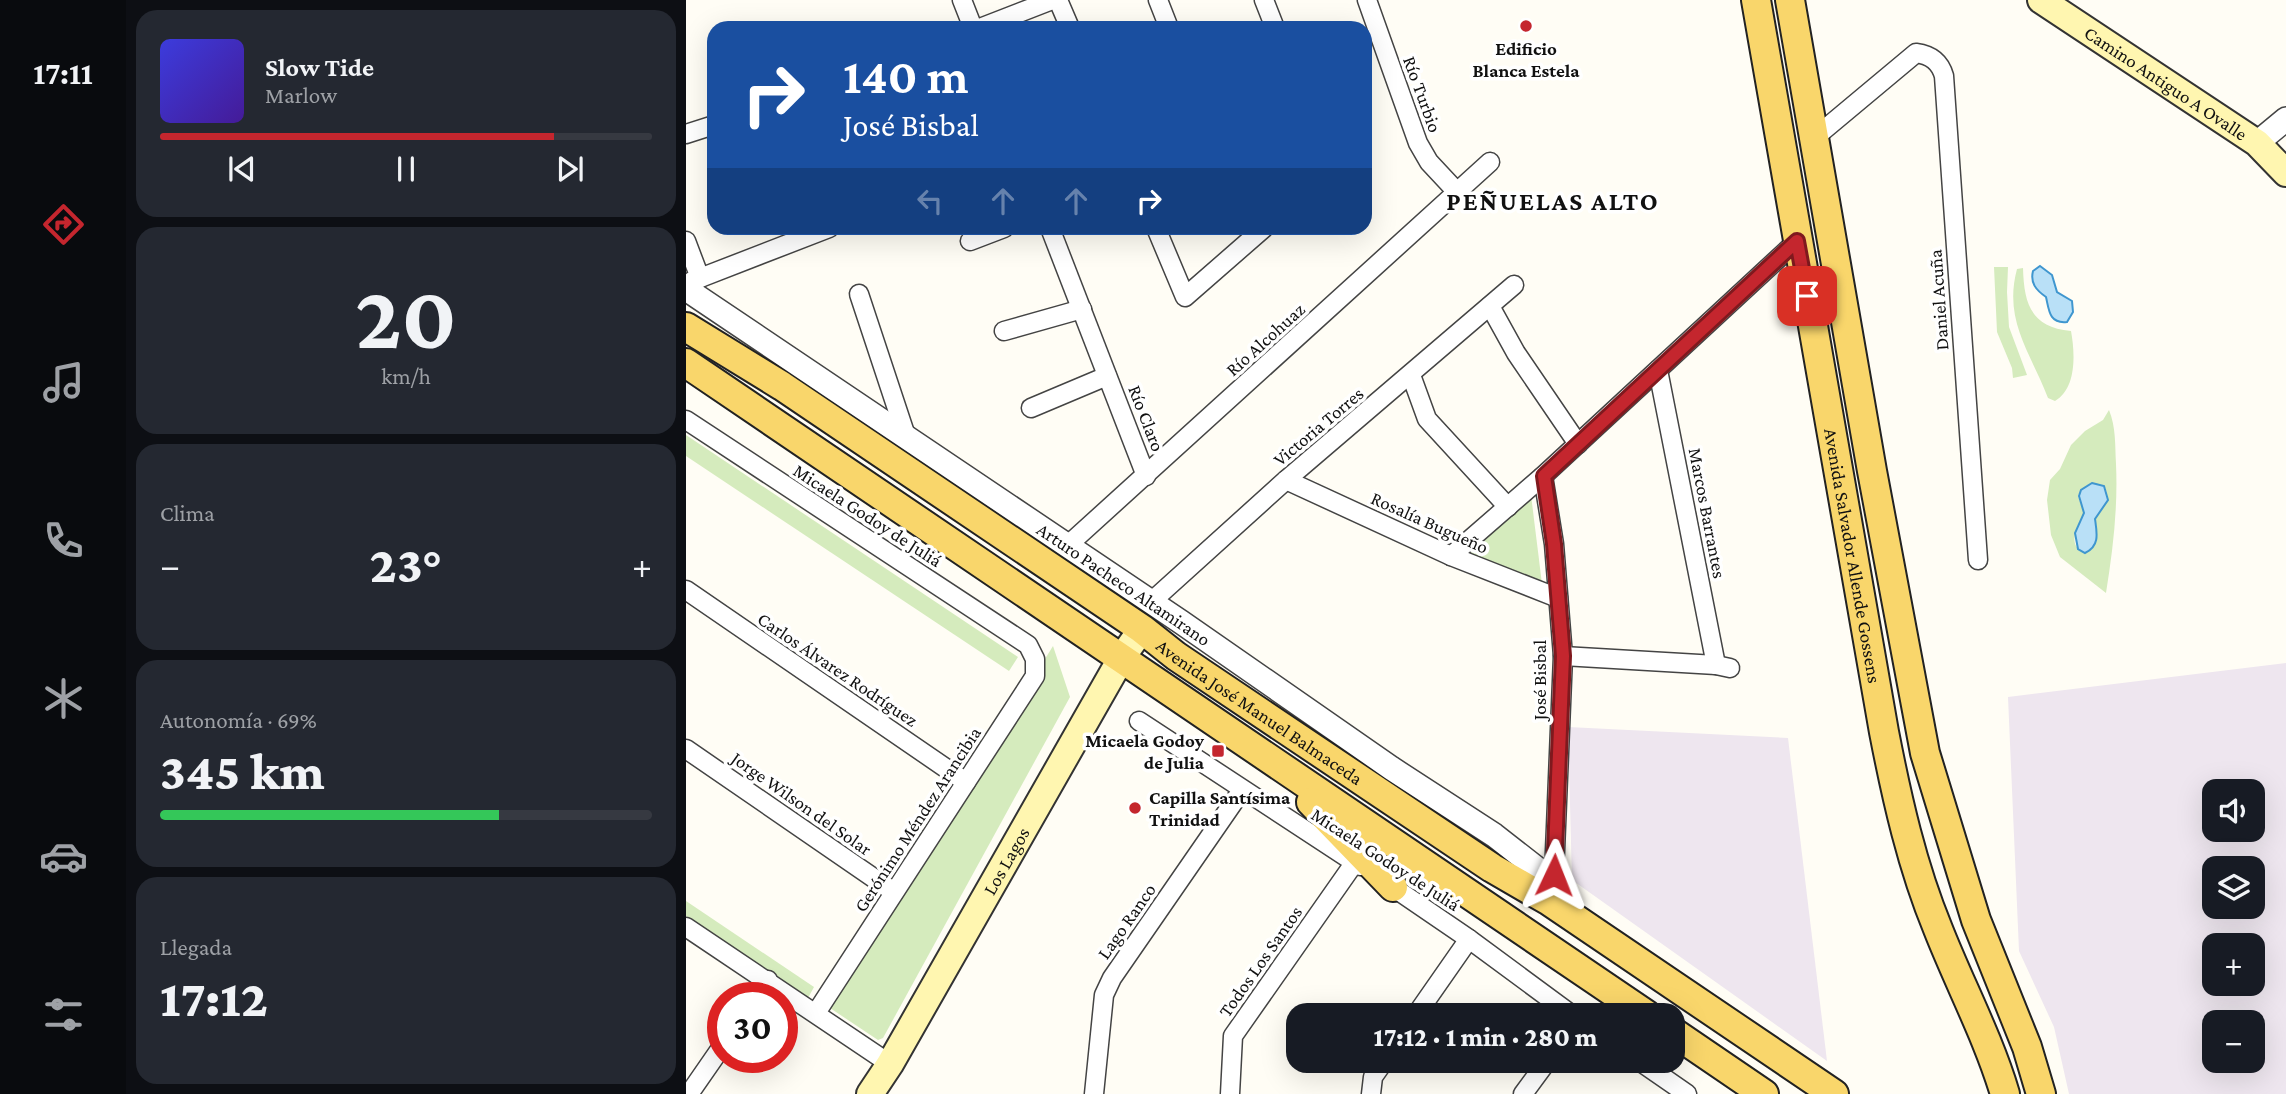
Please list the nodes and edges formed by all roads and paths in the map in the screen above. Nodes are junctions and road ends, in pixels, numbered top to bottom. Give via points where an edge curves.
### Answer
1 (962, 0) edge
2 (1052, 0) edge
3 (1058, 0) edge
4 (1158, 0) edge
5 (1264, 0) edge
6 (1367, 0) edge
7 (1756, 0) edge
8 (1790, 0) edge
9 (2041, 0) edge
10 (970, 21) edge
11 (998, 21) edge
12 (1067, 21) edge
13 (1166, 21) edge
14 (1272, 21) edge
15 (2286, 119) edge
16 (707, 127) edge
17 (686, 134) edge
18 (1813, 139) junction
19 (2257, 143) junction
20 (1490, 162) dead end
21 (2286, 173) edge
22 (1457, 192) junction
23 (811, 235) edge
24 (986, 235) edge
25 (1053, 235) edge
26 (1159, 235) edge
27 (1247, 235) edge
28 (686, 241) edge
29 (970, 241) dead end
30 (1797, 241) junction
31 (691, 283) edge
32 (1514, 285) dead end
33 (859, 294) dead end
34 (1490, 306) junction
35 (1082, 309) junction
36 (686, 327) edge
37 (1004, 331) dead end
38 (686, 363) edge
39 (1658, 370) junction
40 (1410, 375) junction
41 (1107, 376) junction
42 (1031, 408) dead end
43 (686, 420) edge
44 (907, 439) junction
45 (1578, 444) junction
46 (1146, 476) junction
47 (1544, 476) junction
48 (1286, 480) junction
49 (1508, 507) junction
50 (1067, 546) junction
51 (1451, 556) junction
52 (1978, 561) dead end
53 (686, 590) edge
54 (1558, 597) junction
55 (1151, 602) junction
56 (1142, 629) junction
57 (1028, 645) joint
58 (1563, 656) junction
59 (1122, 657) junction
60 (1139, 721) dead end
61 (686, 749) edge
62 (1291, 775) junction
63 (966, 782) junction
64 (1242, 790) junction
65 (1355, 862) junction
66 (1452, 883) junction
67 (1392, 887) junction
68 (894, 892) junction
69 (1554, 893) junction
70 (686, 927) edge
71 (1469, 939) junction
72 (768, 980) joint
73 (1424, 1003) edge
74 (1556, 1003) edge
75 (1629, 1003) edge
76 (816, 1013) junction
77 (2018, 1025) junction
78 (1685, 1040) edge
79 (890, 1064) junction
80 (707, 1066) edge
81 (1376, 1073) edge
82 (1538, 1073) edge
83 (1657, 1073) edge
84 (689, 1090) edge
85 (870, 1094) edge
86 (1094, 1094) edge
87 (1230, 1094) edge
88 (1371, 1094) edge
89 (1523, 1094) edge
90 (1687, 1094) edge
91 (1764, 1094) edge
92 (1834, 1094) edge
93 (2005, 1094) edge
94 (2041, 1094) edge
95 (2055, 1094) edge

1 - 10 street
2 - 11 street
3 - 12 street
4 - 13 street
5 - 14 street
6 - 22 street, Río Turbio via 1418,144
7 - 30 main road, Avenida Salvador Allende Gossens
8 - 18 main road, Avenida Salvador Allende Gossens
9 - 19 main road, Camino Antiguo A Ovalle
15 - 19 street
16 - 17 street
18 - 52 street, Daniel Acuña via 1916,52 1934,60 1944,76
18 - 77 main road, Avenida Salvador Allende Gossens via 1925,754 1976,920
19 - 21 main road, Camino Antiguo A Ovalle
20 - 22 street, Río Alcohuaz
22 - 46 street, Río Alcohuaz
23 - 31 street
24 - 29 street
25 - 35 street, Río Claro
26 - 27 street via 1185,297
28 - 31 street
30 - 39 street
30 - 93 main road, Avenida Salvador Allende Gossens via 1899,801 1924,893
31 - 44 street, Arturo Pacheco Altamirano
32 - 34 street, Victoria Torres
33 - 44 street
34 - 40 street, Victoria Torres
34 - 45 street
35 - 37 street
35 - 41 street, Río Claro
36 - 56 main road, Avenida José Manuel Balmaceda via 782,386
38 - 59 main road, Avenida José Manuel Balmaceda
39 - 45 street
39 - 58 street, Marcos Barrantes via 1723,666
40 - 48 street, Victoria Torres
40 - 49 street via 1427,419
41 - 42 street, Río Claro
41 - 46 street, Río Claro
43 - 57 street, Micaela Godoy de Juliá
44 - 50 street, Arturo Pacheco Altamirano
45 - 47 street
46 - 50 street, Río Alcohuaz
47 - 49 street
47 - 54 street, José Bisbal
48 - 51 street, Rosalía Bugueño
48 - 55 street, Victoria Torres
49 - 51 street
50 - 55 street, Arturo Pacheco Altamirano
51 - 54 street, Rosalía Bugueño
53 - 63 street, Carlos Álvarez Rodríguez
54 - 58 street, José Bisbal
55 - 69 street, Arturo Pacheco Altamirano via 1494,835
56 - 59 main road, Los Lagos
56 - 69 main road, Avenida José Manuel Balmaceda via 1492,868
57 - 63 street, Gerónimo Méndez Arancibia via 1035,659 1035,676
58 - 69 street, José Bisbal
59 - 62 main road, Avenida José Manuel Balmaceda
59 - 79 main road, Los Lagos
60 - 64 street, Micaela Godoy de Juliá
61 - 68 street, Jorge Wilson del Solar
62 - 66 main road, Avenida José Manuel Balmaceda
62 - 67 main road via 1305,796
63 - 68 street, Gerónimo Méndez Arancibia
64 - 65 street, Micaela Godoy de Juliá
64 - 86 street, Lago Ranco via 1112,978 1104,995
65 - 67 street, Micaela Godoy de Juliá
65 - 87 street, Todos Los Santos via 1233,1036
66 - 69 main road via 1520,911 1535,912
66 - 75 main road, Avenida José Manuel Balmaceda
67 - 71 street, Micaela Godoy de Juliá
68 - 76 street, Gerónimo Méndez Arancibia
69 - 92 main road, Avenida José Manuel Balmaceda via 1613,945
70 - 72 street
71 - 73 street
71 - 74 street, Micaela Godoy de Juliá
72 - 76 street
76 - 79 street
77 - 94 main road, Avenida Salvador Allende Gossens
77 - 95 main road
78 - 91 main road
79 - 85 main road, Los Lagos
80 - 84 street
81 - 88 street
82 - 89 street
83 - 90 street

